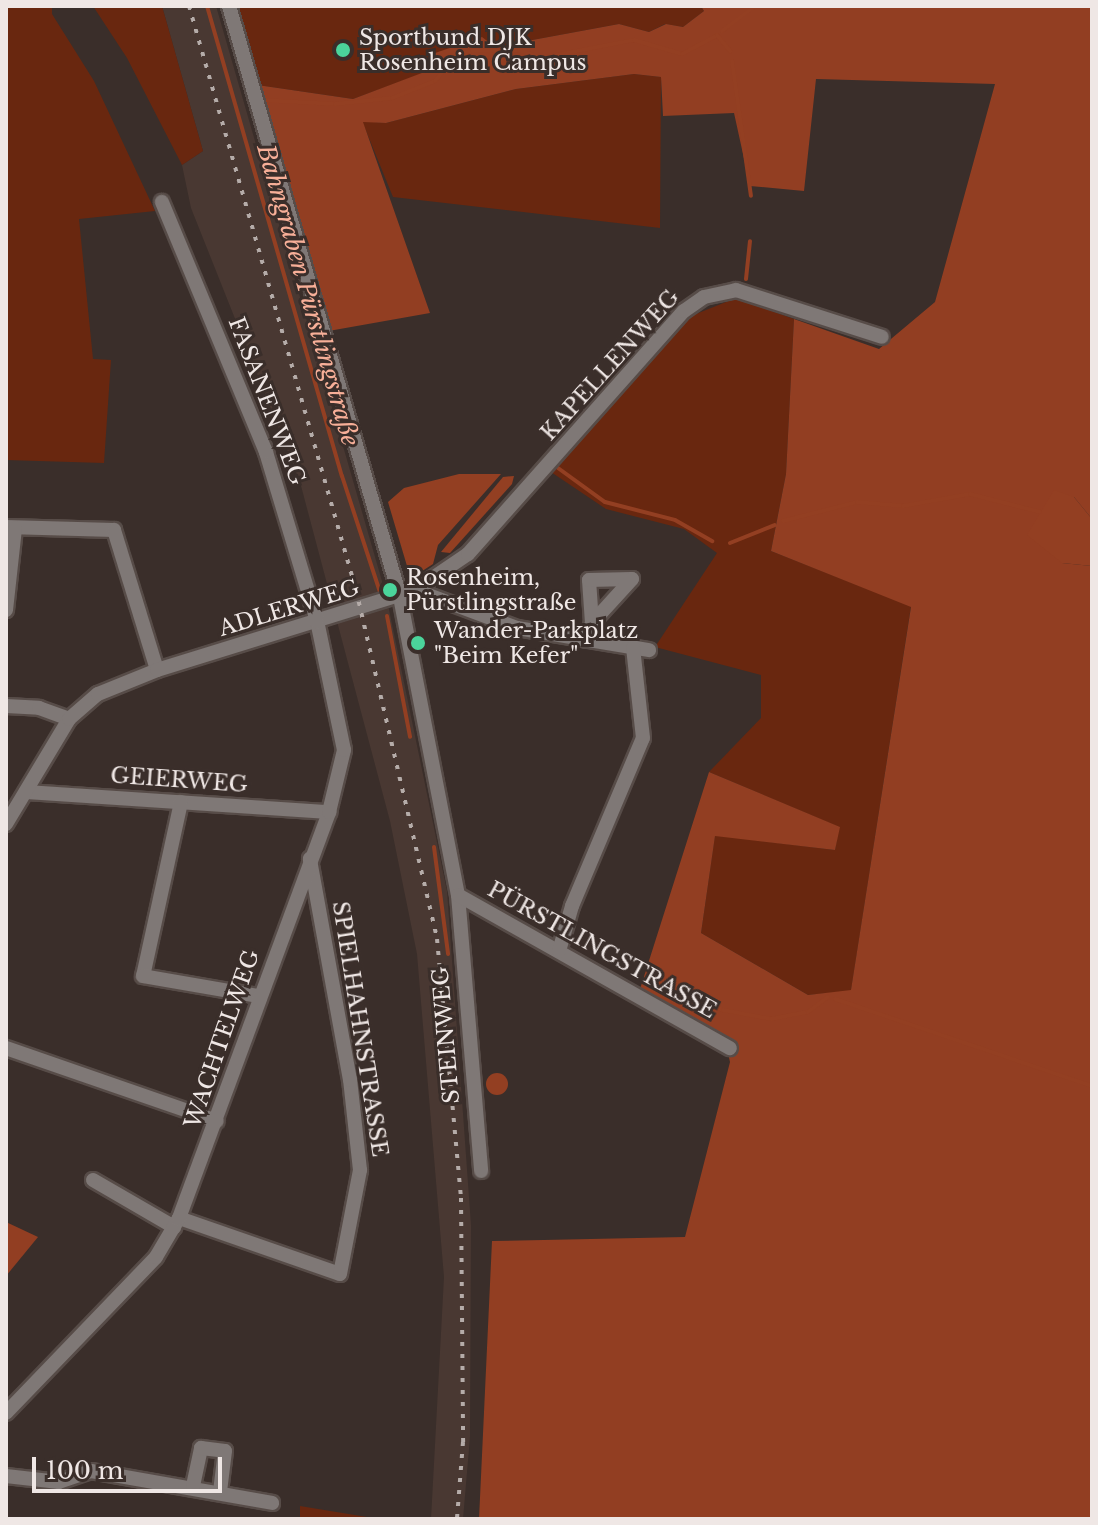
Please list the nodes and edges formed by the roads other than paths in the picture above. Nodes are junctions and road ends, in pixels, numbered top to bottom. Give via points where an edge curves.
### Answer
1 (229, 6) edge
2 (162, 202) dead end
3 (882, 337) dead end
4 (11, 527) edge
5 (415, 590) junction
6 (400, 597) junction
7 (6, 610) edge
8 (317, 621) junction
9 (592, 623) dead end
10 (586, 640) junction
11 (633, 648) junction
12 (649, 650) dead end
13 (157, 670) junction
14 (6, 706) edge
15 (69, 719) junction
16 (26, 792) junction
17 (181, 802) junction
18 (329, 812) junction
19 (6, 824) edge
20 (310, 859) junction
21 (458, 895) junction
22 (559, 951) junction
23 (259, 996) junction
24 (6, 1048) edge
25 (730, 1048) dead end
26 (217, 1121) junction
27 (481, 1171) dead end
28 (93, 1180) dead end
29 (176, 1222) junction
30 (6, 1413) edge
31 (6, 1476) edge
32 (193, 1486) junction
33 (220, 1490) junction
34 (272, 1503) dead end

1 - 6 street, PÜRSTLINGSTRASSE
2 - 8 street, FASANENWEG via 266,452
3 - 5 street, KAPELLENWEG via 736,290 704,297 684,311 468,554
4 - 7 street
4 - 13 street via 114,530
5 - 6 street, ADLERWEG
5 - 10 street via 517,628
6 - 8 street, ADLERWEG
6 - 21 street, PÜRSTLINGSTRASSE via 406,651
8 - 13 street, ADLERWEG
8 - 18 street, WACHTELWEG via 344,750
9 - 10 street
10 - 11 street
11 - 12 street
11 - 22 street via 643,738 572,906
13 - 15 street, ADLERWEG via 98,694
14 - 15 street via 39,708
15 - 16 street, ADLERWEG
16 - 17 street, GEIERWEG
16 - 19 street, ADLERWEG
17 - 18 street, GEIERWEG
17 - 23 street via 143,976
18 - 20 street, WACHTELWEG
20 - 23 street, WACHTELWEG
20 - 29 street, SPIELHAHNSTRASSE via 350,1080 360,1170 340,1274
21 - 22 street, PÜRSTLINGSTRASSE
21 - 27 street, STEINWEG
22 - 25 street, PÜRSTLINGSTRASSE
23 - 26 street, WACHTELWEG
24 - 26 street
26 - 29 street, WACHTELWEG
28 - 29 street
29 - 30 street, WACHTELWEG via 156,1257
31 - 32 street via 59,1482 91,1471
32 - 33 street
32 - 33 street via 201,1448 225,1451
33 - 34 street

